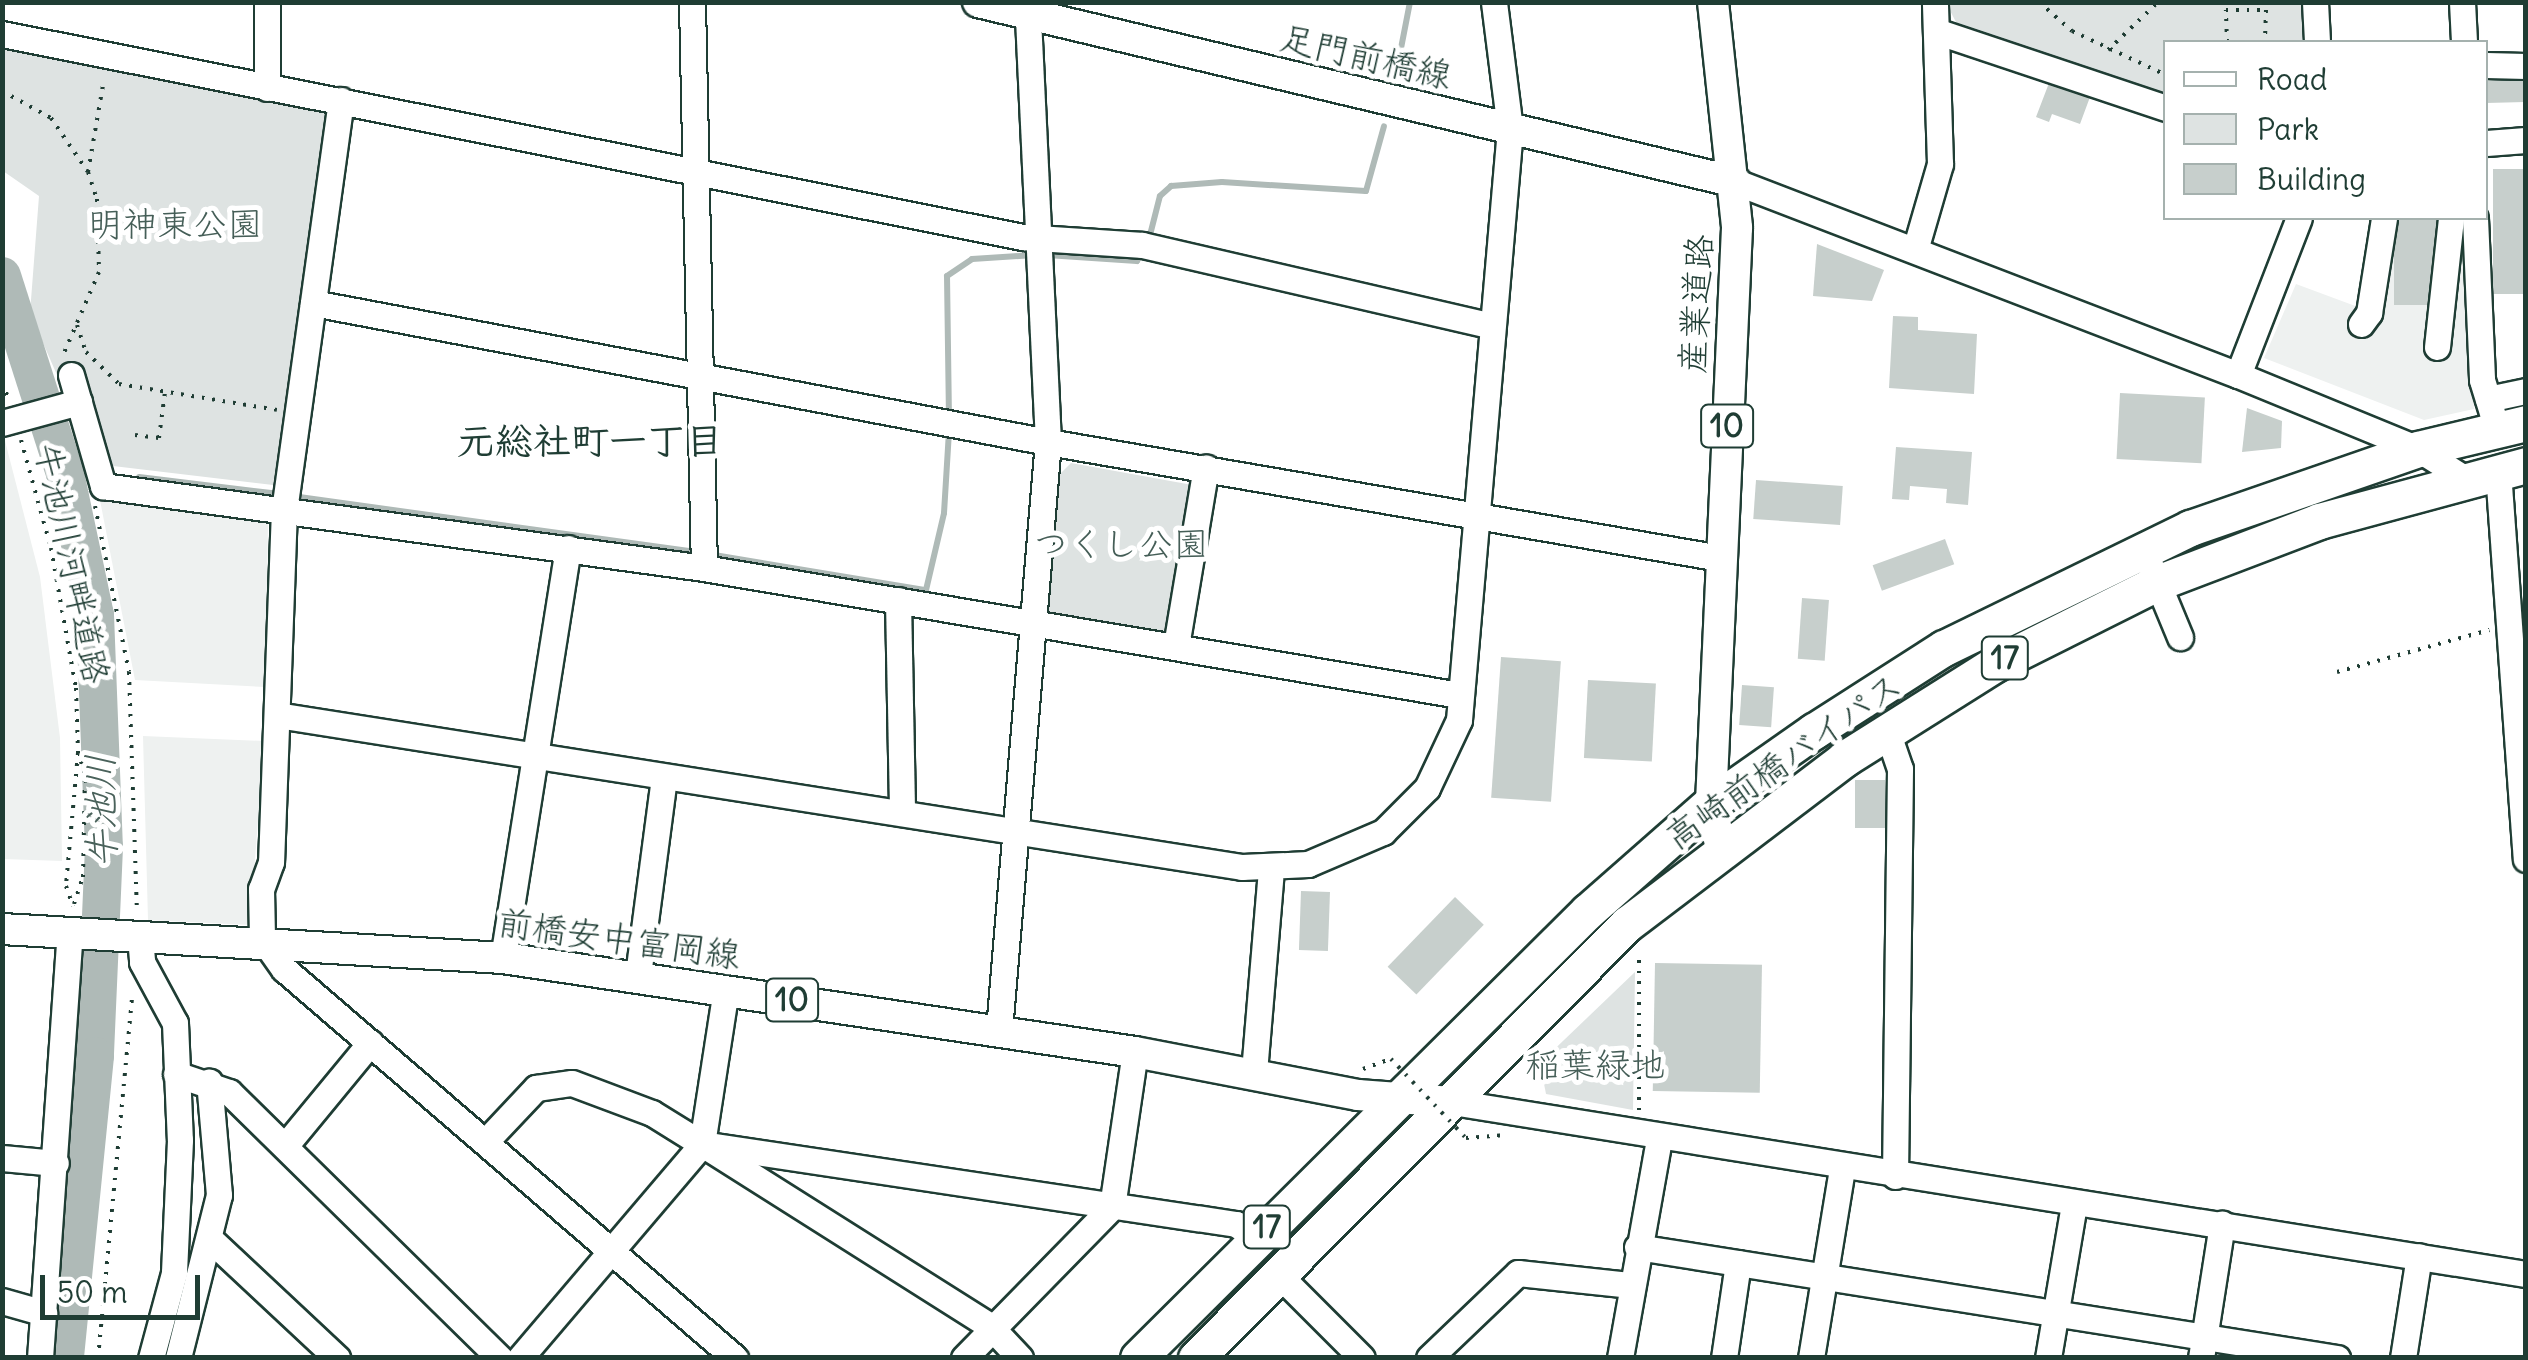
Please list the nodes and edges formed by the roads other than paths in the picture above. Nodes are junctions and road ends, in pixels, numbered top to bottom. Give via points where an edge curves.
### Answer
1 (267, 2) edge
2 (692, 2) edge
3 (978, 2) edge
4 (1494, 2) edge
5 (1714, 2) edge
6 (1935, 2) edge
7 (2315, 2) edge
8 (2462, 2) edge
9 (1027, 8) edge
10 (1939, 32) junction
11 (2, 34) edge
12 (2317, 40) edge
13 (2464, 40) edge
14 (2488, 65) edge
15 (2526, 66) edge
16 (267, 88) junction
17 (341, 100) junction
18 (2163, 107) edge
19 (1510, 129) junction
20 (2526, 140) edge
21 (2488, 142) edge
22 (696, 168) junction
23 (1736, 182) junction
24 (2298, 220) edge
25 (2384, 220) edge
26 (2452, 220) edge
27 (2475, 220) edge
28 (1037, 238) junction
29 (1915, 250) junction
30 (314, 304) junction
31 (2361, 324) dead end
32 (1492, 326) junction
33 (2437, 347) dead end
34 (2238, 374) junction
35 (71, 375) road end
36 (700, 376) junction
37 (2526, 391) edge
38 (73, 403) junction
39 (2503, 417) edge
40 (13, 419) edge
41 (1048, 442) junction
42 (2418, 448) junction
43 (1206, 467) junction
44 (2496, 472) edge
45 (284, 509) junction
46 (1477, 512) junction
47 (568, 548) junction
48 (2144, 549) junction
49 (1720, 558) junction
50 (704, 568) junction
51 (2158, 583) junction
52 (898, 600) junction
53 (1031, 624) junction
54 (2518, 633) edge
55 (2180, 637) dead end
56 (1176, 646) junction
57 (1460, 694) junction
58 (277, 715) junction
59 (1887, 731) junction
60 (537, 755) junction
61 (664, 778) junction
62 (1711, 803) junction
63 (902, 813) junction
64 (1015, 828) junction
65 (1721, 848) junction
66 (2526, 859) edge
67 (1271, 869) junction
68 (74, 923) junction
69 (2, 929) edge
70 (265, 944) junction
71 (137, 945) junction
72 (503, 958) junction
73 (638, 975) junction
74 (726, 990) junction
75 (1000, 1030) junction
76 (370, 1042) junction
77 (1134, 1052) junction
78 (1254, 1072) junction
79 (176, 1074) junction
80 (209, 1081) junction
81 (1397, 1099) junction
82 (1452, 1102) junction
83 (1659, 1139) junction
84 (486, 1141) junction
85 (702, 1144) junction
86 (284, 1146) junction
87 (2, 1158) edge
88 (56, 1162) junction
89 (1842, 1168) junction
90 (1895, 1176) junction
91 (2074, 1205) junction
92 (1112, 1207) junction
93 (2222, 1224) junction
94 (1256, 1238) junction
95 (211, 1240) junction
96 (1637, 1247) junction
97 (609, 1252) junction
98 (2419, 1256) junction
99 (1738, 1264) junction
100 (2526, 1274) edge
101 (1279, 1276) junction
102 (1823, 1276) junction
103 (1632, 1285) junction
104 (2, 1302) edge
105 (44, 1312) junction
106 (2055, 1313) junction
107 (990, 1326) junction
108 (2203, 1347) edge
109 (40, 1358) edge
110 (151, 1358) edge
111 (178, 1358) edge
112 (338, 1358) edge
113 (500, 1358) edge
114 (520, 1358) edge
115 (734, 1358) edge
116 (964, 1358) edge
117 (1020, 1358) edge
118 (1138, 1358) edge
119 (1196, 1358) edge
120 (1362, 1358) edge
121 (1429, 1358) edge
122 (1620, 1358) edge
123 (1724, 1358) edge
124 (1811, 1358) edge
125 (2048, 1358) edge
126 (2336, 1358) edge
127 (2402, 1358) edge

1 - 16 street
2 - 22 street
3 - 9 main road, 足門前橋線
4 - 19 street
5 - 23 main road, 産業道路 / 10
6 - 10 street
7 - 12 street
8 - 13 street
9 - 19 main road, 足門前橋線
9 - 28 street
10 - 18 street
10 - 29 street via 1940,164
11 - 16 street
14 - 15 street
16 - 17 street
17 - 22 street
17 - 30 street
19 - 23 main road, 足門前橋線
19 - 32 street
20 - 21 street
22 - 28 street
22 - 36 street
23 - 29 street
23 - 49 main road, 産業道路 / 10
24 - 34 street
25 - 31 street via 2369,313
26 - 33 street
27 - 39 street
28 - 32 street via 1142,245
28 - 41 street
29 - 34 street
30 - 36 street
30 - 45 street
32 - 46 street
34 - 42 street
35 - 38 street
36 - 41 street
36 - 50 street
37 - 39 street
38 - 40 street
38 - 45 street via 104,486
39 - 42 highway, 高崎前橋バイパス / 17
41 - 43 street
41 - 53 street
42 - 44 street
42 - 48 highway, 高崎前橋バイパス / 17
43 - 46 street
43 - 56 street
44 - 51 highway, 高崎前橋バイパス / 17 via 2319,521
44 - 54 street
45 - 47 street
45 - 58 street
46 - 49 street
46 - 57 street
47 - 50 street
47 - 60 street
48 - 51 street
48 - 62 highway, 高崎前橋バイパス / 17 via 1944,648
49 - 62 main road, 産業道路 / 10
50 - 52 street
51 - 55 street
51 - 59 highway, 高崎前橋バイパス / 17 via 2041,638
52 - 53 street
52 - 63 street
53 - 56 street
53 - 64 street
54 - 66 street via 2516,737
56 - 57 street
57 - 67 street via 1452,743 1407,812 1342,853
58 - 60 street
58 - 70 street via 271,862 261,889
59 - 65 highway, 高崎前橋バイパス / 17
59 - 90 street via 1900,769
60 - 61 street
60 - 72 street
61 - 63 street
61 - 73 street
62 - 65 main road, 産業道路 / 10
62 - 81 highway, 高崎前橋バイパス / 17 via 1588,911
63 - 64 street
64 - 67 street
64 - 75 street
65 - 82 highway, 高崎前橋バイパス / 17 via 1627,924
67 - 78 street
68 - 69 main road, 10
68 - 71 main road, 10
68 - 88 street
70 - 71 main road, 前橋安中富岡線 / 10
70 - 72 main road, 前橋安中富岡線 / 10
70 - 76 street via 284,969
71 - 79 street via 175,1024
72 - 73 main road, 前橋安中富岡線 / 10
73 - 74 main road, 前橋安中富岡線 / 10
74 - 75 main road, 前橋安中富岡線 / 10
74 - 85 street
75 - 77 main road, 前橋安中富岡線 / 10
76 - 84 street
76 - 86 street
77 - 78 main road, 前橋安中富岡線 / 10
77 - 92 street
78 - 81 main road, 前橋安中富岡線 / 10
79 - 80 street
79 - 110 street via 174,1272
80 - 86 street
80 - 95 street via 219,1174
81 - 82 main road, 前橋安中富岡線 / 10
81 - 94 highway, 高崎前橋バイパス / 17
82 - 83 street
82 - 101 highway, 高崎前橋バイパス / 17
83 - 89 street
83 - 96 street
84 - 85 street via 536,1088 572,1083 652,1112
84 - 97 street
85 - 92 street
85 - 97 street
85 - 107 street
86 - 113 street
87 - 88 street
88 - 105 street
89 - 90 street
89 - 102 street
90 - 91 street
91 - 93 street
91 - 106 street
92 - 94 street via 1236,1224
92 - 107 street
93 - 98 street
93 - 108 street
94 - 118 highway, 高崎前橋バイパス / 17
95 - 111 street
95 - 112 street
96 - 99 street
96 - 103 street
97 - 114 street
97 - 115 street
98 - 100 street
98 - 127 street
99 - 102 street
99 - 123 street
101 - 119 highway, 高崎前橋バイパス / 17
101 - 120 street
102 - 106 street
102 - 124 street
103 - 121 street via 1518,1273
103 - 122 street
104 - 105 street
105 - 109 street
106 - 108 street
106 - 125 street
107 - 116 street
107 - 117 street
108 - 126 street

